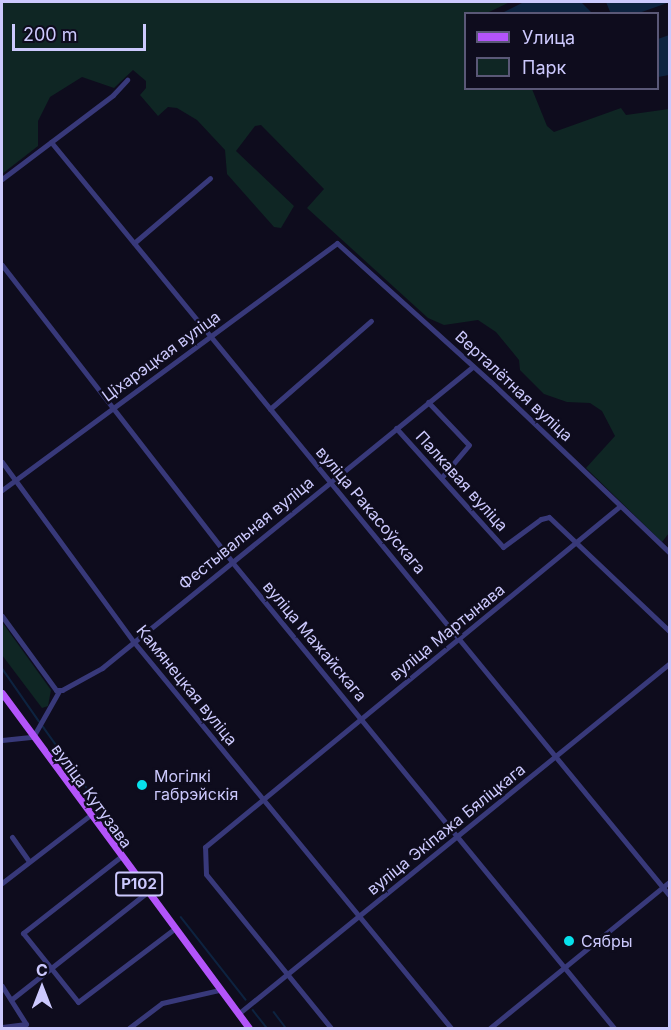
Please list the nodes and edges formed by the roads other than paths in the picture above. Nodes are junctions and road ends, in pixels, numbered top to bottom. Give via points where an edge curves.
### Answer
1 (127, 80) dead end
2 (51, 142) junction
3 (210, 177) dead end
4 (2, 178) edge
5 (134, 243) junction
6 (337, 243) joint
7 (2, 266) edge
8 (371, 321) dead end
9 (211, 336) junction
10 (473, 366) junction
11 (428, 402) junction
12 (114, 408) junction
13 (270, 409) junction
14 (396, 428) junction
15 (2, 462) edge
16 (441, 478) junction
17 (15, 480) junction
18 (329, 482) junction
19 (2, 490) edge
20 (620, 506) junction
21 (576, 542) junction
22 (669, 553) edge
23 (232, 562) junction
24 (2, 616) edge
25 (669, 632) edge
26 (460, 640) junction
27 (133, 641) junction
28 (669, 663) edge
29 (57, 690) junction
30 (2, 693) edge
31 (362, 718) junction
32 (33, 737) junction
33 (2, 740) edge
34 (554, 757) junction
35 (262, 800) junction
36 (90, 816) junction
37 (457, 836) junction
38 (12, 837) dead end
39 (119, 858) junction
40 (29, 861) junction
41 (669, 880) edge
42 (2, 882) edge
43 (662, 887) junction
44 (146, 893) junction
45 (669, 896) edge
46 (359, 918) junction
47 (173, 930) junction
48 (50, 968) junction
49 (564, 968) junction
50 (288, 975) junction
51 (2, 986) edge
52 (219, 990) junction
53 (12, 999) junction
54 (238, 1014) junction
55 (2, 1027) edge
56 (247, 1028) edge
57 (129, 1029) edge
58 (331, 1029) edge
59 (451, 1029) edge
60 (490, 1029) edge
61 (614, 1029) edge

1 - 2 street
2 - 4 street
2 - 5 street, вуліца Ракасоўскага
3 - 5 street
5 - 9 street, вуліца Ракасоўскага
6 - 9 street, Ціхарэцкая вуліца
6 - 10 street, Верталётная вуліца
7 - 12 street, вуліца Мажайскага
8 - 13 street
9 - 12 street, Ціхарэцкая вуліца
9 - 13 street, вуліца Ракасоўскага
10 - 11 street, Фестывальная вуліца
10 - 20 street, Верталётная вуліца
11 - 14 street, Фестывальная вуліца
11 - 16 street via 469,446 466,454
12 - 17 street, Ціхарэцкая вуліца
12 - 23 street, вуліца Мажайскага
13 - 18 street, вуліца Ракасоўскага
14 - 16 street, Палкавая вуліца
14 - 18 street, Фестывальная вуліца
15 - 17 street, Камянецкая вуліца
16 - 21 street, Палкавая вуліца via 503,548 546,517
17 - 19 street, Ціхарэцкая вуліца
17 - 27 street, Камянецкая вуліца
18 - 23 street, Фестывальная вуліца
18 - 26 street, вуліца Ракасоўскага
20 - 21 street, вуліца Мартынава
20 - 22 street, Верталётная вуліца
21 - 25 street, Палкавая вуліца
21 - 26 street, вуліца Мартынава
23 - 27 street, Фестывальная вуліца
23 - 31 street, вуліца Мажайскага
24 - 29 street
26 - 31 street, вуліца Мартынава
26 - 34 street, вуліца Ракасоўскага
27 - 29 street, Фестывальная вуліца via 102,668
27 - 35 street, Камянецкая вуліца
28 - 34 street, вуліца Экіпажа Бяліцкага
29 - 32 street
30 - 32 main road, вуліца Кутузава / Р102
31 - 35 street, вуліца Мартынава
31 - 37 street, вуліца Мажайскага
32 - 33 street
32 - 36 main road, вуліца Кутузава / Р102
34 - 37 street, вуліца Экіпажа Бяліцкага
34 - 43 street, вуліца Ракасоўскага
35 - 46 street, Камянецкая вуліца
35 - 50 street, вуліца Мартынава via 205,847 206,874
36 - 39 main road, вуліца Кутузава / Р102
36 - 40 street
37 - 46 street, вуліца Экіпажа Бяліцкага
37 - 49 street, вуліца Мажайскага
38 - 40 street
39 - 44 main road, вуліца Кутузава / Р102
39 - 48 street via 23,933
40 - 42 street
41 - 43 street
43 - 45 street, вуліца Ракасоўскага
43 - 49 street
44 - 47 main road, вуліца Кутузава / Р102
44 - 48 street
46 - 50 street, вуліца Экіпажа Бяліцкага
46 - 59 street, Камянецкая вуліца
47 - 48 street via 78,1002
47 - 52 main road, вуліца Кутузава / Р102
48 - 53 street
49 - 60 street
49 - 61 street, вуліца Мажайскага
50 - 54 street, вуліца Экіпажа Бяліцкага
50 - 58 street
51 - 53 street
52 - 54 main road, вуліца Кутузава / Р102
52 - 57 street via 162,1003
53 - 55 street via 26,1024
54 - 56 main road, вуліца Кутузава / Р102

